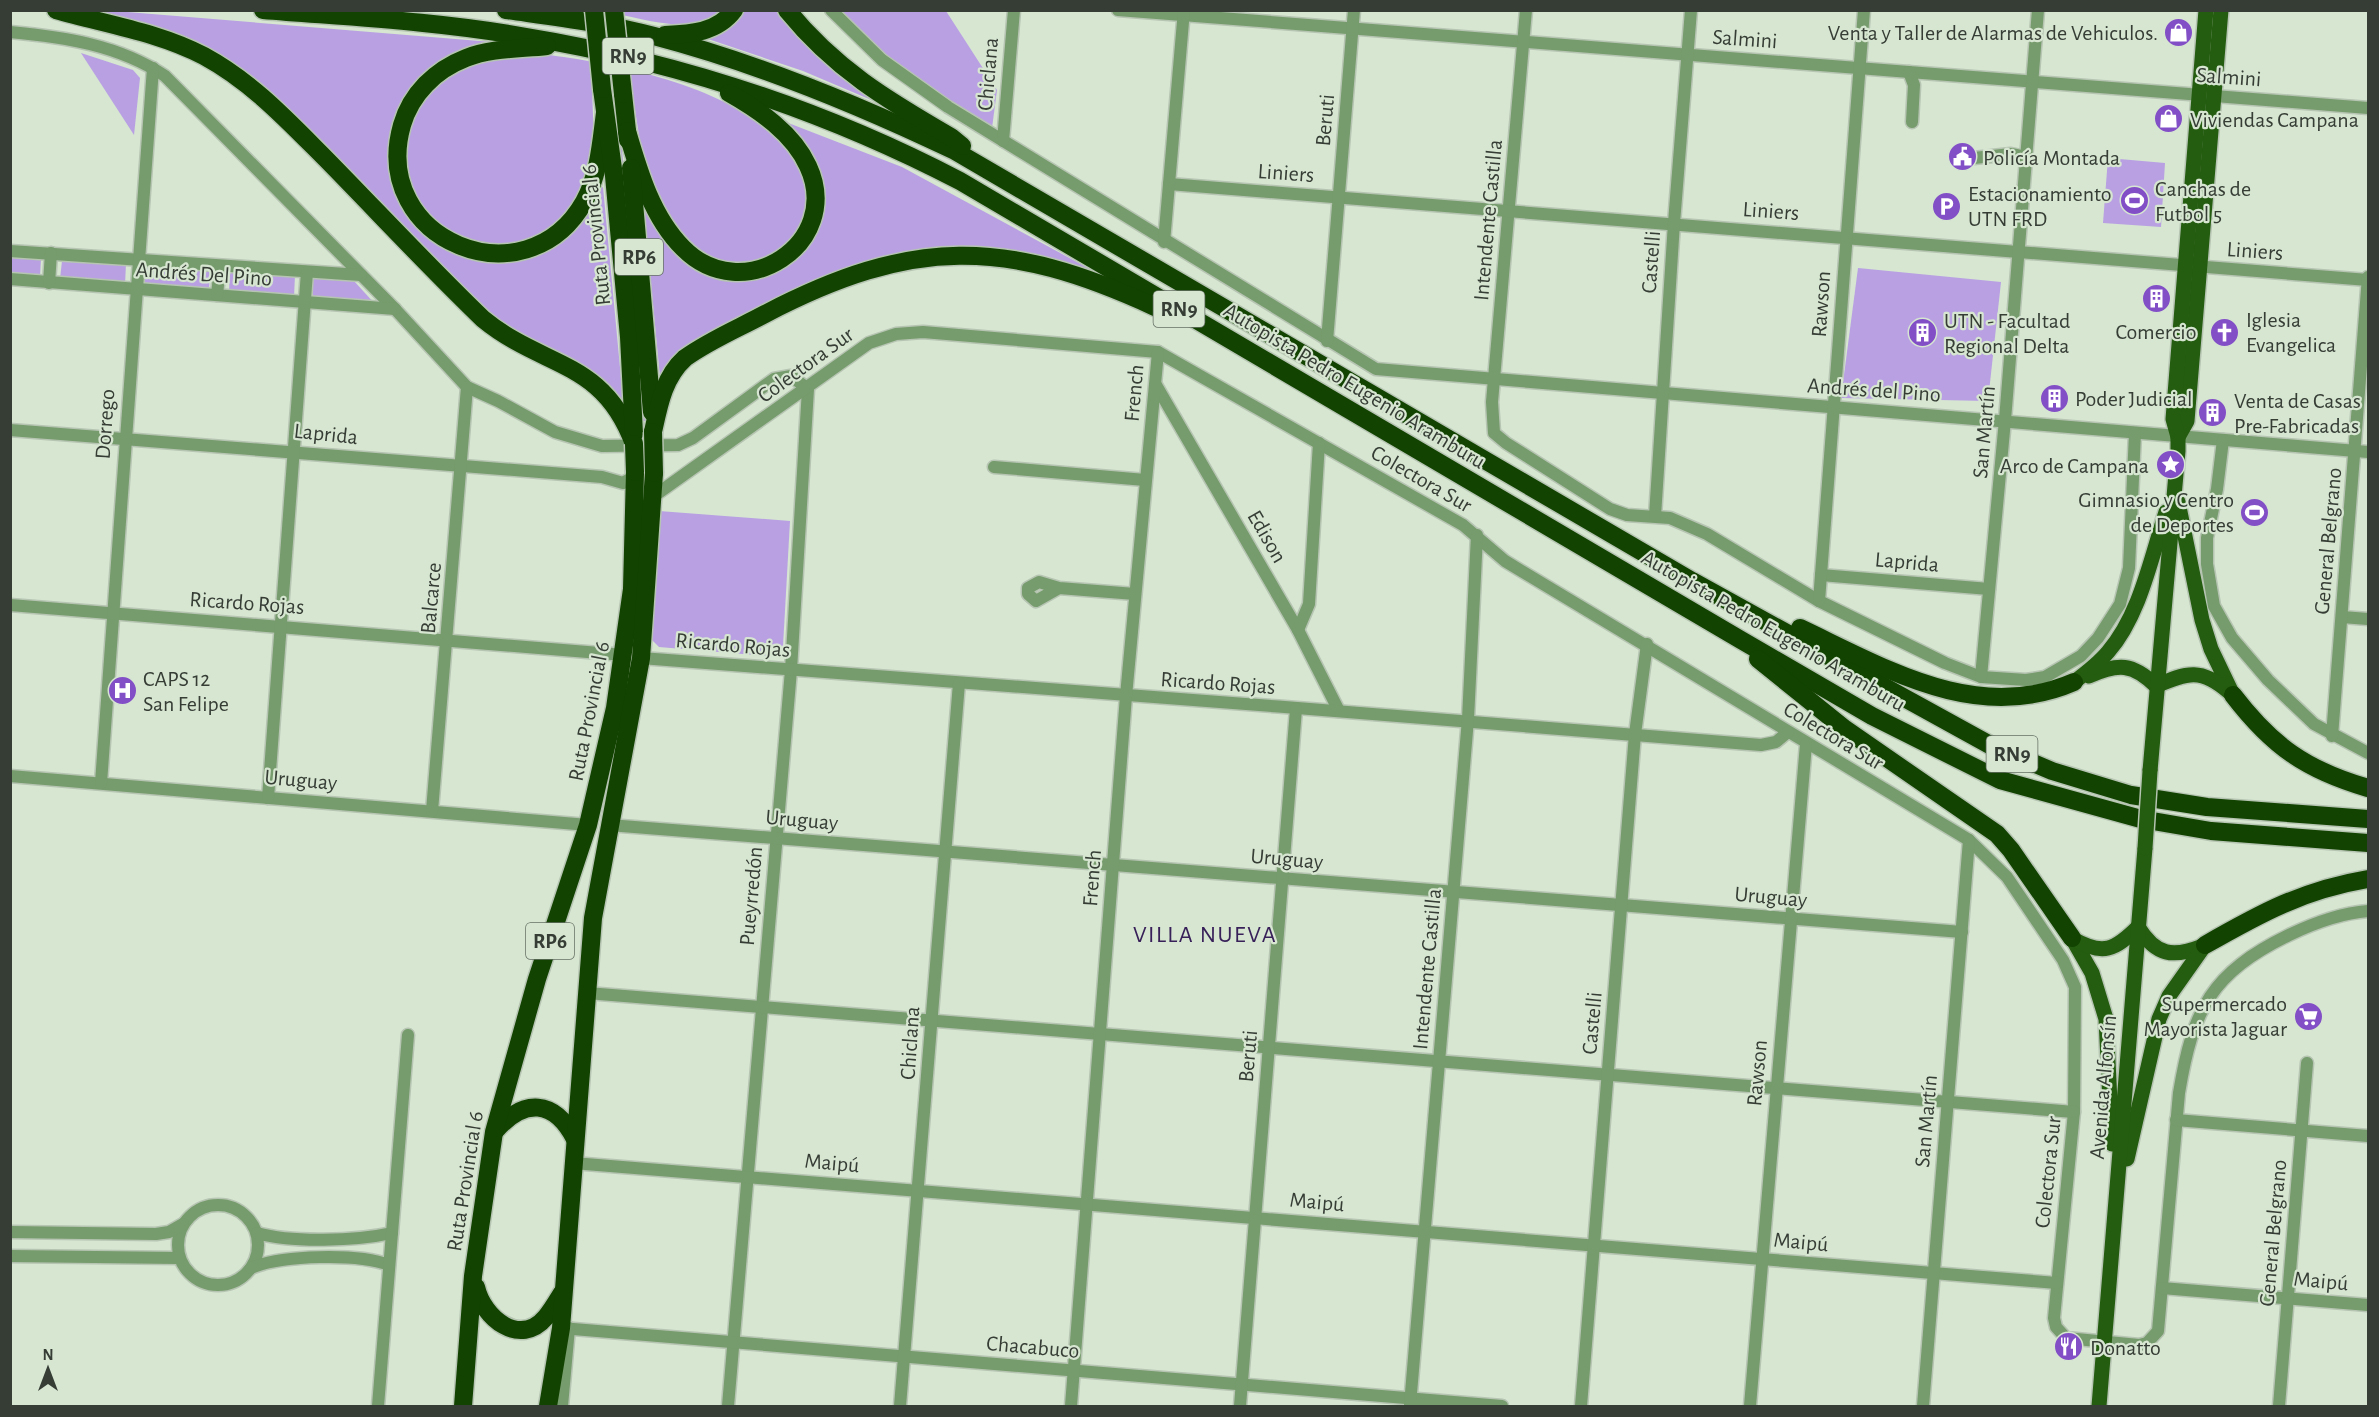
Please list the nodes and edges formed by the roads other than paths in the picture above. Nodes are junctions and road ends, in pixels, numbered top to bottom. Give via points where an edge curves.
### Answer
1 (56, 10) edge
2 (263, 10) edge
3 (506, 10) edge
4 (594, 10) edge
5 (614, 10) edge
6 (734, 10) edge
7 (787, 10) edge
8 (831, 10) edge
9 (1014, 10) edge
10 (1118, 10) edge
11 (1354, 10) edge
12 (1526, 10) edge
13 (1691, 10) edge
14 (1864, 10) edge
15 (2038, 10) edge
16 (2206, 10) edge
17 (2221, 10) edge
18 (538, 13) edge
19 (1184, 13) edge
20 (1269, 16) edge
21 (1352, 29) junction
22 (10, 32) edge
23 (651, 35) junction
24 (1524, 42) junction
25 (570, 44) junction
26 (1687, 55) junction
27 (153, 68) junction
28 (1860, 68) junction
29 (684, 71) junction
30 (1909, 72) junction
31 (2032, 82) junction
32 (2207, 95) junction
33 (2368, 108) edge
34 (605, 113) junction
35 (1912, 122) dead end
36 (627, 131) junction
37 (1003, 141) junction
38 (2026, 157) junction
39 (1974, 158) dead end
40 (995, 174) junction
41 (1169, 184) junction
42 (1339, 197) junction
43 (1510, 211) junction
44 (1674, 223) junction
45 (1846, 237) junction
46 (1164, 242) junction
47 (10, 250) edge
48 (2018, 253) junction
49 (51, 254) junction
50 (138, 260) junction
51 (220, 266) junction
52 (2193, 266) junction
53 (307, 272) junction
54 (361, 275) junction
55 (10, 279) edge
56 (2368, 279) edge
57 (49, 283) junction
58 (136, 289) junction
59 (217, 295) junction
60 (304, 302) junction
61 (395, 309) junction
62 (1327, 341) junction
63 (1158, 352) junction
64 (1272, 364) junction
65 (1494, 381) junction
66 (1156, 385) junction
67 (467, 387) junction
68 (808, 389) junction
69 (1663, 393) junction
70 (1833, 407) junction
71 (2005, 420) junction
72 (629, 422) junction
73 (654, 424) junction
74 (10, 430) edge
75 (2135, 433) junction
76 (2178, 437) junction
77 (124, 438) junction
78 (2223, 440) junction
79 (1318, 443) junction
80 (293, 450) junction
81 (2355, 451) junction
82 (2368, 452) edge
83 (994, 466) dead end
84 (462, 467) junction
85 (635, 474) junction
86 (1145, 480) junction
87 (2175, 484) junction
88 (654, 496) junction
89 (1655, 516) junction
90 (1477, 535) junction
91 (1821, 575) junction
92 (1692, 581) junction
93 (1059, 588) dead end
94 (1989, 589) junction
95 (1135, 594) junction
96 (1819, 601) junction
97 (10, 605) edge
98 (112, 613) junction
99 (2342, 617) junction
100 (2368, 619) edge
101 (280, 626) junction
102 (1298, 630) junction
103 (448, 639) junction
104 (1741, 640) junction
105 (1647, 644) junction
106 (633, 656) junction
107 (791, 670) junction
108 (1981, 677) junction
109 (2074, 682) junction
110 (958, 683) junction
111 (2156, 686) junction
112 (2233, 695) junction
113 (1126, 696) junction
114 (1296, 709) junction
115 (1340, 711) junction
116 (1468, 719) junction
117 (1788, 732) junction
118 (1635, 734) junction
119 (2332, 736) junction
120 (1806, 744) junction
121 (2368, 753) edge
122 (10, 776) edge
123 (100, 783) junction
124 (2368, 788) edge
125 (268, 798) junction
126 (432, 812) junction
127 (2368, 819) edge
128 (588, 825) junction
129 (609, 825) junction
130 (776, 838) junction
131 (1969, 840) junction
132 (2368, 843) edge
133 (945, 852) junction
134 (1113, 865) junction
135 (1283, 878) junction
136 (2368, 879) edge
137 (1453, 892) junction
138 (1622, 905) junction
139 (2368, 911) edge
140 (1790, 918) junction
141 (2138, 927) junction
142 (1962, 932) junction
143 (2072, 938) junction
144 (2205, 945) junction
145 (587, 993) junction
146 (761, 1007) junction
147 (932, 1021) junction
148 (1100, 1034) junction
149 (408, 1035) dead end
150 (1269, 1047) junction
151 (1439, 1061) junction
152 (2307, 1063) dead end
153 (1608, 1074) junction
154 (1776, 1088) junction
155 (1948, 1102) junction
156 (2074, 1112) junction
157 (2176, 1120) junction
158 (2302, 1131) junction
159 (494, 1132) junction
160 (2368, 1136) edge
161 (575, 1139) junction
162 (573, 1163) junction
163 (747, 1176) junction
164 (919, 1190) junction
165 (1087, 1204) junction
166 (2115, 1210) junction
167 (1255, 1217) junction
168 (183, 1224) junction
169 (1424, 1231) junction
170 (10, 1232) edge
171 (257, 1233) junction
172 (392, 1233) junction
173 (1594, 1245) junction
174 (10, 1256) edge
175 (179, 1258) junction
176 (1762, 1259) junction
177 (389, 1265) junction
178 (251, 1268) junction
179 (1934, 1273) junction
180 (473, 1276) junction
181 (2057, 1283) junction
182 (2162, 1288) junction
183 (563, 1290) junction
184 (2288, 1299) junction
185 (2368, 1305) edge
186 (565, 1328) junction
187 (734, 1342) junction
188 (2104, 1342) junction
189 (904, 1356) junction
190 (1073, 1371) junction
191 (1242, 1385) junction
192 (1410, 1403) edge
193 (378, 1407) edge
194 (463, 1407) edge
195 (548, 1407) edge
196 (562, 1407) edge
197 (728, 1407) edge
198 (900, 1407) edge
199 (1071, 1407) edge
200 (1240, 1407) edge
201 (1502, 1407) edge
202 (1581, 1407) edge
203 (1750, 1407) edge
204 (1923, 1407) edge
205 (2099, 1407) edge
206 (2279, 1407) edge

1 - 72 highway via 184,47 248,85 483,319 524,347 589,378
2 - 25 highway, Autopista Pedro Eugenio Aramburu / RN9 via 487,31
3 - 18 highway, Autopista Pedro Eugenio Aramburu / RN9
4 - 34 highway, Ruta Provincial 6 / RP6, bridge
5 - 36 highway, Ruta Provincial 6 / RP6, bridge
6 - 23 highway via 711,29
7 - 40 highway via 815,43 876,94 951,137
8 - 37 street via 882,60
9 - 37 street, Chiclana
10 - 19 street, Salmini
11 - 21 street, Beruti
12 - 24 street, Intendente Castilla
13 - 26 street, Castelli
14 - 28 street, Rawson
15 - 31 street, San Martín
16 - 32 main road
17 - 32 main road
18 - 23 highway, Autopista Pedro Eugenio Aramburu / RN9
19 - 20 street, Salmini
19 - 41 street
20 - 21 street, Salmini
21 - 24 street, Salmini
21 - 42 street, Beruti
22 - 27 street via 91,44
23 - 40 highway, Autopista Pedro Eugenio Aramburu / RN9 via 780,77 912,131
24 - 26 street, Salmini
24 - 43 street, Intendente Castilla
25 - 29 highway, Autopista Pedro Eugenio Aramburu / RN9
25 - 34 highway via 480,54 455,63 431,79 412,102 400,132 398,165 407,199 423,222 456,244 498,253 530,249 561,230 584,202 598,164
26 - 28 street, Salmini
26 - 44 street, Castelli
27 - 50 street, Dorrego
27 - 54 street via 174,84
28 - 30 street, Salmini
28 - 45 street, Rawson
29 - 36 highway via 750,105 802,155 812,177 813,205 809,226 796,248 768,267 742,273 716,269 693,257 672,235 653,205
29 - 64 highway, Autopista Pedro Eugenio Aramburu / RN9 via 820,117 927,164
30 - 31 street, Salmini
30 - 35 street via 1914,85
31 - 32 street, Salmini
31 - 38 street, San Martín
32 - 33 street, Salmini
32 - 52 main road
34 - 72 highway, Ruta Provincial 6 / RP6 via 620,245
36 - 73 highway, Ruta Provincial 6 / RP6
37 - 46 street
38 - 39 street via 2011,154
38 - 48 street, San Martín
40 - 92 highway, Autopista Pedro Eugenio Aramburu / RN9
41 - 42 street, Liniers
41 - 46 street
42 - 43 street, Liniers
42 - 62 street, Beruti
43 - 44 street, Liniers
43 - 65 street, Intendente Castilla
44 - 45 street, Liniers
44 - 69 street, Castelli
45 - 48 street, Liniers
45 - 70 street, Rawson
46 - 62 street
47 - 49 street, Andrés Del Pino
48 - 52 street, Liniers
48 - 71 street, San Martín
49 - 50 street, Andrés Del Pino
49 - 57 street
50 - 51 street, Andrés Del Pino
50 - 58 street, Dorrego
51 - 53 street, Andrés Del Pino
51 - 59 street
52 - 56 street, Liniers
52 - 76 main road via 2173,419
53 - 54 street, Andrés Del Pino
53 - 60 street
54 - 61 street
55 - 57 street, Andrés Del Pino
56 - 81 street, General Belgrano
57 - 58 street, Andrés Del Pino
58 - 59 street, Andrés Del Pino
58 - 77 street, Dorrego
59 - 60 street, Andrés Del Pino
60 - 61 street, Andrés Del Pino
60 - 80 street
61 - 67 street
62 - 65 street, Andrés del Pino via 1376,369
63 - 66 street, French
63 - 68 street, Colectora Sur via 923,332 896,334 869,344
63 - 79 street, Colectora Sur
64 - 73 highway via 1088,278 1009,258 933,257 844,278 788,302 693,352 669,378
64 - 104 highway, Autopista Pedro Eugenio Aramburu / RN9
65 - 69 street, Andrés del Pino
65 - 89 street, Intendente Castilla via 1494,433 1610,509 1627,515
66 - 86 street, French
66 - 102 street, Edison
67 - 68 street via 565,437 617,447 678,446 781,377 797,378
67 - 84 street, Balcarce
68 - 88 street, Colectora Sur
68 - 107 street, Pueyrredón
69 - 70 street, Andrés del Pino
69 - 89 street, Castelli
70 - 71 street, Andrés del Pino
70 - 91 street, Rawson
71 - 75 street, Andrés del Pino
71 - 94 street, San Martín
72 - 85 highway, Ruta Provincial 6 / RP6, bridge
73 - 88 highway, Ruta Provincial 6 / RP6, bridge
74 - 77 street, Laprida
75 - 76 street, Andrés del Pino
75 - 108 street via 2129,568 2120,604 2110,621 2081,656 2045,677
76 - 78 street, Andrés del Pino
76 - 87 main road
77 - 80 street, Laprida
77 - 98 street, Dorrego
78 - 81 street, Andrés del Pino
78 - 119 street via 2207,538 2214,606 2232,638 2268,680
79 - 90 street, Colectora Sur
79 - 102 street via 1309,604
80 - 84 street, Laprida
80 - 101 street
81 - 82 street, Andrés del Pino
81 - 99 street, General Belgrano
83 - 86 street
84 - 85 street, Laprida via 602,477 623,483
84 - 103 street, Balcarce
85 - 106 highway, Ruta Provincial 6 / RP6
86 - 95 street, French
87 - 109 main road via 2127,623 2103,658
87 - 111 main road, Avenida Alfonsín
87 - 112 main road via 2202,620
88 - 106 highway, Ruta Provincial 6 / RP6
89 - 96 street via 1670,518 1707,534
90 - 105 street, Colectora Sur via 1505,561
90 - 116 street, Intendente Castilla
91 - 94 street, Laprida
91 - 96 street, Rawson
92 - 109 highway via 1851,652 1961,695 2026,696
92 - 127 highway, Autopista Pedro Eugenio Aramburu / RN9 via 1990,745 2052,771 2131,795 2207,807
93 - 95 street
94 - 108 street, San Martín
95 - 113 street, French
96 - 108 street
97 - 98 street, Ricardo Rojas
98 - 101 street, Ricardo Rojas
98 - 123 street, Dorrego
99 - 100 street
99 - 119 street, General Belgrano
101 - 103 street, Ricardo Rojas
101 - 125 street
102 - 115 street, Edison
103 - 106 street, Ricardo Rojas
103 - 126 street, Balcarce
104 - 132 highway, Autopista Pedro Eugenio Aramburu / RN9 via 1872,716 2000,780 2141,819 2211,831
104 - 143 highway via 1766,667 1845,729 1997,834
105 - 117 street, Colectora Sur
105 - 118 street, Castelli
106 - 107 street, Ricardo Rojas
106 - 128 highway, Ruta Provincial 6 / RP6
106 - 129 highway, Ruta Provincial 6 / RP6
107 - 110 street, Ricardo Rojas
107 - 130 street, Pueyrredón
109 - 111 main road via 2117,666 2142,672
110 - 113 street, Ricardo Rojas
110 - 133 street, Chiclana
111 - 112 main road via 2191,673 2215,679
111 - 141 main road, Avenida Alfonsín, bridge
112 - 124 highway via 2282,749 2313,768
113 - 114 street, Ricardo Rojas
113 - 134 street, French
114 - 115 street, Ricardo Rojas
114 - 135 street, Beruti
115 - 116 street, Ricardo Rojas
116 - 118 street, Ricardo Rojas
116 - 137 street, Intendente Castilla
117 - 118 street, Ricardo Rojas via 1776,742 1761,745
117 - 120 street, Colectora Sur
118 - 138 street, Castelli
119 - 121 street
120 - 131 street, Colectora Sur
120 - 140 street, Rawson
122 - 123 street, Uruguay
123 - 125 street, Uruguay
125 - 126 street, Uruguay
126 - 128 street, Uruguay
128 - 159 highway, Ruta Provincial 6 / RP6 via 537,979
129 - 130 street, Uruguay
129 - 145 highway, Ruta Provincial 6 / RP6 via 593,918
130 - 133 street, Uruguay
130 - 146 street, Pueyrredón
131 - 142 street, San Martín
131 - 156 street, Colectora Sur via 2007,877 2071,975 2076,1001
133 - 134 street, Uruguay
133 - 147 street, Chiclana
134 - 135 street, Uruguay
134 - 148 street, French
135 - 137 street, Uruguay
135 - 150 street, Beruti
136 - 144 highway via 2318,890 2274,906
137 - 138 street, Uruguay
137 - 151 street, Intendente Castilla
138 - 140 street, Uruguay
138 - 153 street, Castelli
139 - 157 street, Colectora Sur via 2297,931 2230,971 2205,1002 2197,1019 2185,1056
140 - 142 street, Uruguay
140 - 154 street, Rawson
141 - 143 main road via 2112,948 2087,947
141 - 144 main road via 2152,946 2162,951 2186,953
141 - 166 main road, Avenida Alfonsín
142 - 155 street, San Martín
143 - 166 main road via 2092,974 2106,1019
144 - 166 main road via 2169,996 2159,1019
145 - 146 street
145 - 161 highway, Ruta Provincial 6 / RP6
146 - 147 street
146 - 163 street, Pueyrredón
147 - 148 street
147 - 164 street, Chiclana
148 - 150 street
148 - 165 street, French
149 - 172 street
150 - 151 street
150 - 167 street, Beruti
151 - 153 street
151 - 169 street, Intendente Castilla
152 - 158 street, General Belgrano
153 - 154 street
153 - 173 street, Castelli
154 - 155 street
154 - 176 street, Rawson
155 - 156 street
155 - 179 street, San Martín
156 - 181 street, Colectora Sur
157 - 158 street
157 - 182 street, Colectora Sur
158 - 160 street
158 - 184 street, General Belgrano
159 - 161 highway via 506,1118 540,1107 560,1117
159 - 180 highway, Ruta Provincial 6 / RP6
161 - 162 highway, Ruta Provincial 6 / RP6
162 - 163 street, Maipú
162 - 183 highway, Ruta Provincial 6 / RP6
163 - 164 street, Maipú
163 - 187 street, Pueyrredón
164 - 165 street, Maipú
164 - 189 street, Chiclana
165 - 167 street, Maipú
165 - 190 street, French
166 - 188 main road, Avenida Alfonsín
167 - 169 street, Maipú
167 - 191 street, Beruti
168 - 170 street via 156,1234
168 - 171 street via 194,1211 219,1204 243,1213
168 - 175 street via 177,1244
169 - 173 street, Maipú
169 - 192 street, Intendente Castilla
171 - 172 street via 274,1238 369,1238
171 - 178 street via 258,1246
172 - 177 street
173 - 176 street, Maipú
173 - 202 street, Castelli
174 - 175 street
175 - 178 street via 196,1280 210,1284 224,1285 237,1280
176 - 179 street, Maipú
176 - 203 street, Rawson
177 - 178 street via 360,1258 269,1260
177 - 193 street
179 - 181 street, Maipú
179 - 204 street, San Martín
180 - 183 highway via 479,1301 487,1314 509,1328 535,1326 546,1318
180 - 194 highway, Ruta Provincial 6 / RP6
181 - 188 street, Colectora Sur via 2054,1318 2060,1334
182 - 184 street, Maipú
182 - 188 street, Colectora Sur via 2154,1338 2139,1345
183 - 186 highway, Ruta Provincial 6 / RP6
184 - 185 street, Maipú
184 - 206 street, General Belgrano
186 - 187 street, Chacabuco
186 - 195 highway, Ruta Provincial 6 / RP6
186 - 196 street
187 - 189 street, Chacabuco
187 - 197 street, Pueyrredón
188 - 205 main road, Avenida Alfonsín
189 - 190 street, Chacabuco
189 - 198 street, Chiclana
190 - 191 street, Chacabuco
190 - 199 street, French
191 - 192 street, Chacabuco
191 - 200 street, Beruti
192 - 201 street, Chacabuco

